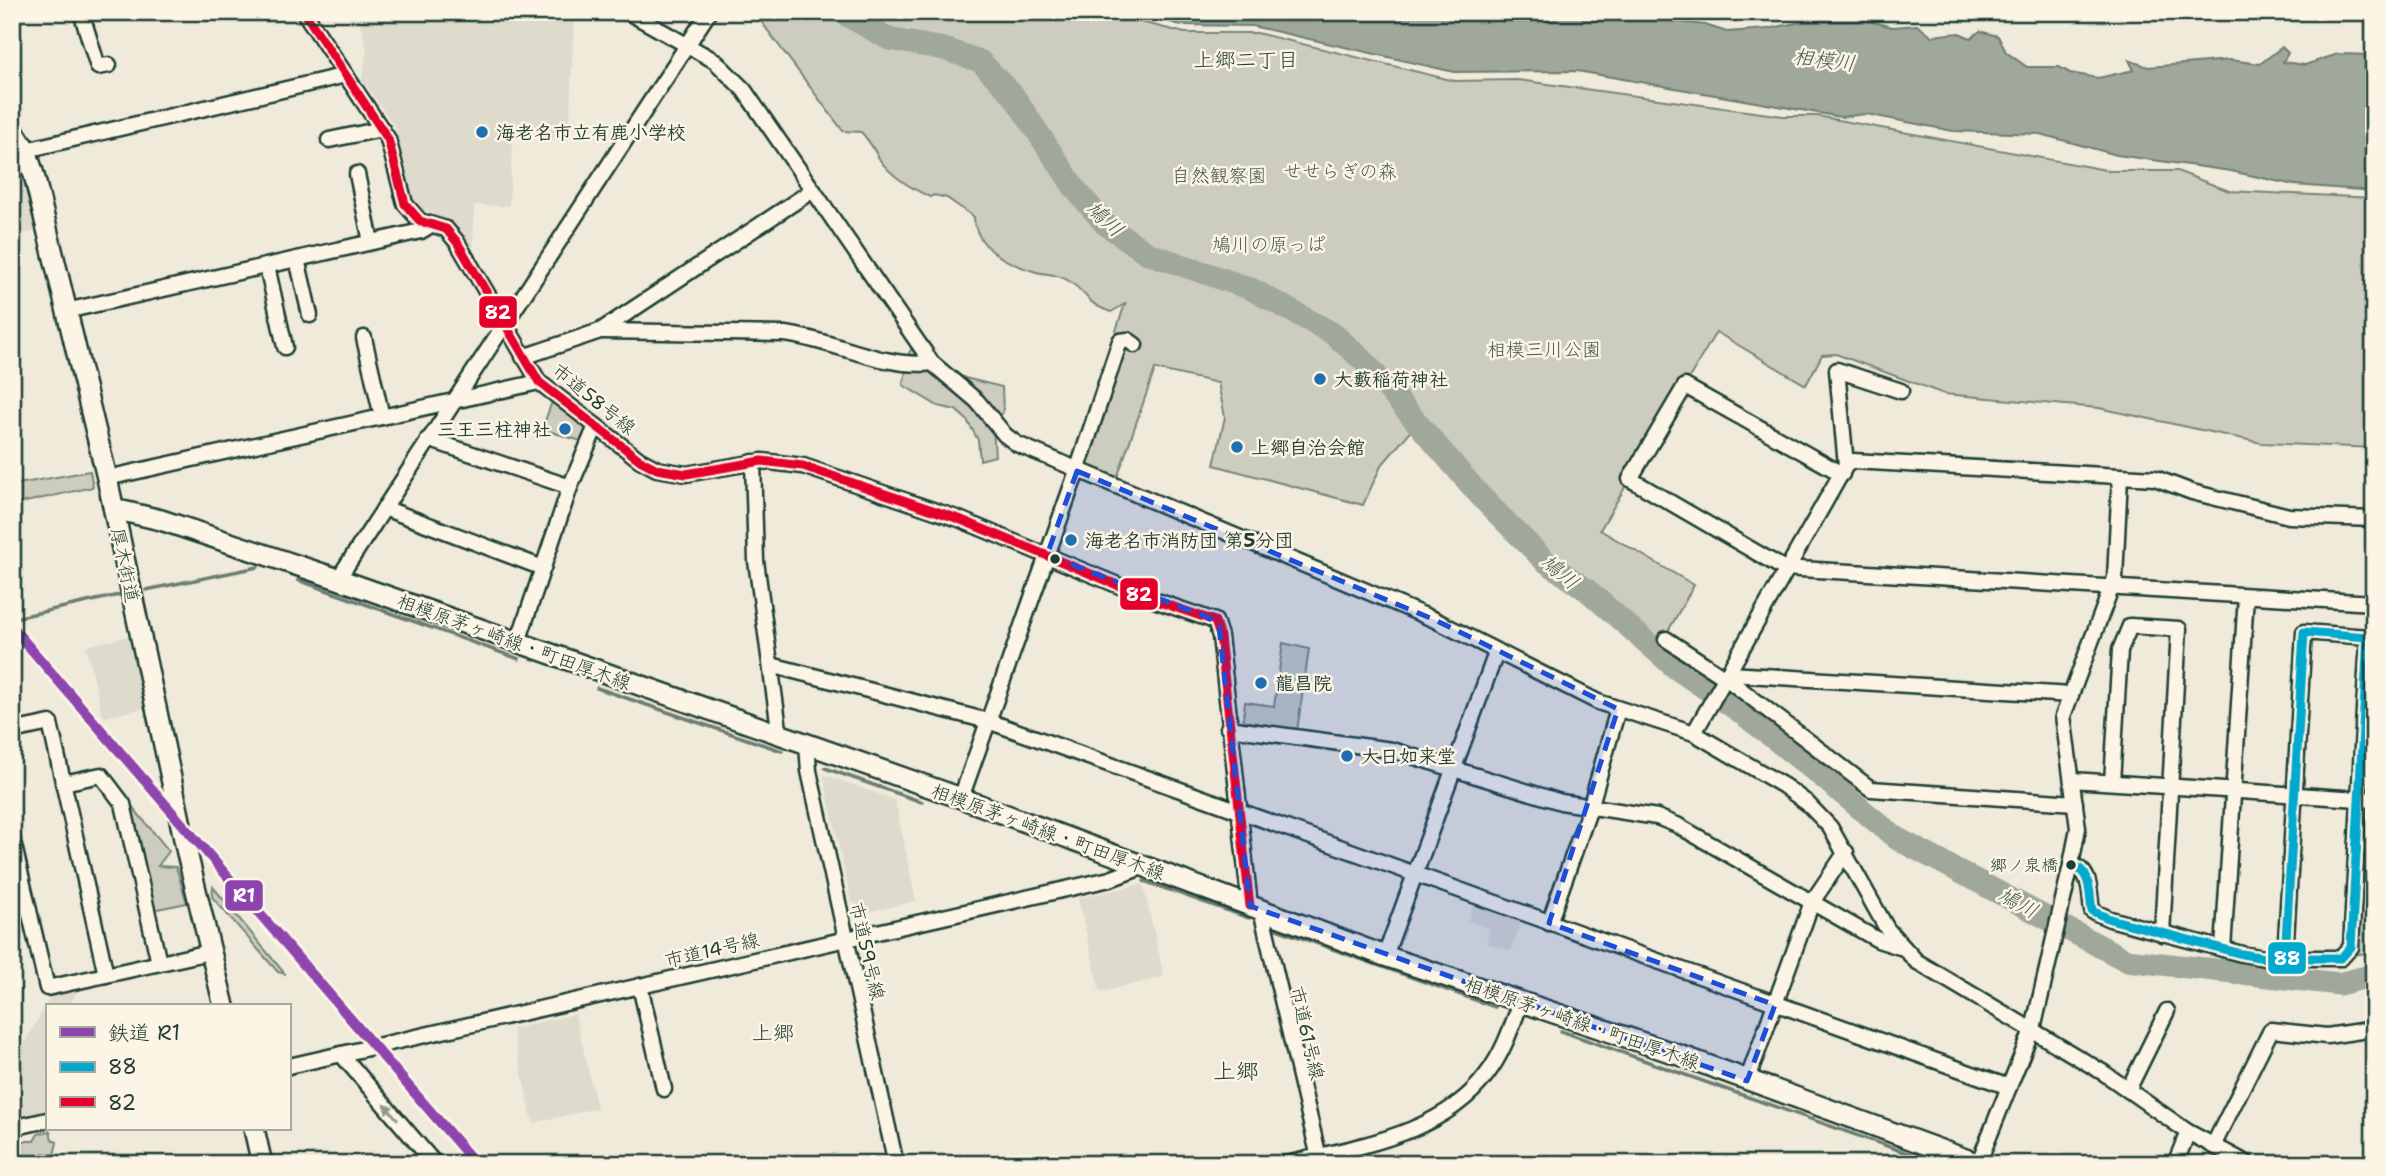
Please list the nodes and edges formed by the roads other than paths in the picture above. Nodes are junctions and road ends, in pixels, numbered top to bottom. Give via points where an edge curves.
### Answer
1 (81, 12) edge
2 (304, 12) edge
3 (628, 12) edge
4 (709, 12) edge
5 (687, 43) junction
6 (98, 67) dead end
7 (346, 75) junction
8 (12, 128) edge
9 (382, 129) junction
10 (338, 142) dead end
11 (26, 149) junction
12 (363, 180) dead end
13 (813, 190) junction
14 (431, 225) junction
15 (371, 242) junction
16 (297, 259) junction
17 (267, 266) junction
18 (66, 311) junction
19 (310, 314) dead end
20 (505, 321) junction
21 (600, 331) junction
22 (364, 338) dead end
23 (1135, 345) dead end
24 (285, 347) dead end
25 (523, 357) junction
26 (932, 363) junction
27 (539, 382) junction
28 (1901, 391) dead end
29 (454, 401) junction
30 (383, 417) junction
31 (596, 426) junction
32 (428, 439) junction
33 (753, 462) junction
34 (1844, 470) junction
35 (1077, 471) junction
36 (2120, 477) junction
37 (107, 478) junction
38 (570, 487) junction
39 (384, 508) junction
40 (114, 509) junction
41 (2374, 519) edge
42 (1047, 555) junction
43 (543, 568) junction
44 (1789, 568) junction
45 (338, 579) junction
46 (2110, 587) junction
47 (2246, 596) junction
48 (2374, 603) edge
49 (1666, 639) dead end
50 (518, 642) junction
51 (1496, 653) junction
52 (771, 665) junction
53 (1727, 679) junction
54 (2071, 695) junction
55 (1618, 709) junction
56 (988, 721) junction
57 (1228, 728) junction
58 (12, 731) edge
59 (1694, 733) junction
60 (780, 736) junction
61 (807, 745) junction
62 (1452, 767) junction
63 (2072, 780) junction
64 (2112, 782) junction
65 (63, 783) junction
66 (2170, 787) junction
67 (2233, 790) junction
68 (2296, 795) junction
69 (961, 799) junction
70 (2367, 799) edge
71 (2075, 803) junction
72 (1590, 808) junction
73 (1240, 813) junction
74 (12, 837) edge
75 (1846, 852) junction
76 (2071, 866) junction
77 (1142, 867) junction
78 (1415, 875) junction
79 (1812, 902) junction
80 (19, 906) edge
81 (1255, 908) junction
82 (1549, 923) junction
83 (2162, 934) junction
84 (844, 940) junction
85 (1900, 947) junction
86 (2223, 949) junction
87 (210, 952) junction
88 (1385, 956) junction
89 (2286, 957) junction
90 (159, 963) junction
91 (106, 975) junction
92 (640, 986) junction
93 (1521, 1002) junction
94 (223, 1004) edge
95 (1775, 1005) junction
96 (2166, 1011) dead end
97 (2374, 1029) edge
98 (2032, 1031) junction
99 (341, 1054) junction
100 (290, 1066) edge
101 (1747, 1080) junction
102 (2009, 1087) junction
103 (664, 1089) dead end
104 (2128, 1090) junction
105 (46, 1120) edge
106 (12, 1128) edge
107 (254, 1130) edge
108 (2188, 1132) junction
109 (2213, 1146) junction
110 (1319, 1160) edge
111 (262, 1164) edge
112 (435, 1164) edge
113 (896, 1164) edge
114 (1286, 1164) edge
115 (1978, 1164) edge
116 (2175, 1164) edge
117 (2248, 1164) edge

1 - 6 street
2 - 7 street, 市道58号線
3 - 5 street
4 - 5 street
5 - 13 street via 715,61 744,90
5 - 20 street
7 - 9 street, 市道58号線
7 - 11 street
8 - 11 main road, 厚木街道
9 - 10 street
9 - 14 street, 市道58号線 via 405,204
11 - 18 main road, 厚木街道
12 - 15 street
13 - 21 street
13 - 26 street
14 - 15 street
14 - 20 street, 市道58号線 via 450,233
15 - 16 street
16 - 17 street
16 - 19 street
17 - 18 street
17 - 24 street
18 - 37 main road, 厚木街道
20 - 25 street, 市道58号線
20 - 29 street
21 - 25 street
21 - 26 street via 785,334 911,366
22 - 30 street
23 - 35 street via 1120,341
25 - 27 street, 市道58号線
26 - 35 street via 977,401 1005,435 1029,451
27 - 29 street
27 - 31 street, 市道58号線
28 - 34 street via 1837,370
29 - 30 street
29 - 32 street
30 - 37 street
31 - 33 street, 市道58号線 via 640,460 672,473 702,473
31 - 38 street
32 - 38 street
32 - 39 street
33 - 42 street, 市道58号線 via 803,466 959,519
33 - 52 street via 756,561
34 - 36 street via 1853,461
34 - 44 street
34 - 44 street via 1685,386 1630,479
35 - 42 street
35 - 51 street via 1415,611
36 - 41 street via 2155,478 2289,516
36 - 46 street via 2115,578
37 - 40 main road, 厚木街道
38 - 43 street
39 - 43 street
39 - 45 street
40 - 45 main road, 相模原茅ヶ崎線・町田厚木線 via 161,520
40 - 87 main road, 厚木街道
42 - 56 street
42 - 57 street, 市道58号線 via 1215,621
43 - 50 street
44 - 46 street
44 - 53 street
45 - 50 main road, 相模原茅ヶ崎線・町田厚木線
46 - 47 street
46 - 54 street
47 - 48 street
47 - 67 street
49 - 53 street
50 - 60 main road, 相模原茅ヶ崎線・町田厚木線
51 - 55 street
51 - 62 street
52 - 56 street
52 - 60 street
53 - 54 street
53 - 59 street
53 - 71 street via 1871,789
54 - 63 street via 2063,716
55 - 59 street
55 - 72 street
56 - 69 street
56 - 73 street
57 - 62 street via 1375,746
57 - 73 street, 市道61号線
58 - 65 street via 50,723
59 - 75 street via 1807,803
60 - 61 main road, 相模原茅ヶ崎線・町田厚木線
61 - 69 main road, 相模原茅ヶ崎線・町田厚木線
61 - 84 street, 市道59号線 via 808,771
62 - 72 street
62 - 78 street
63 - 64 street
63 - 71 street
64 - 66 street
64 - 66 street via 2120,650 2130,626 2179,629
65 - 90 street via 101,775 123,804
65 - 91 street
66 - 67 street
66 - 83 street
67 - 68 street
67 - 86 street
68 - 70 street
68 - 70 street via 2304,632 2368,637
68 - 89 street
69 - 77 main road, 相模原茅ヶ崎線・町田厚木線
70 - 89 street via 2351,947 2342,958
71 - 76 street via 2078,828
72 - 79 street via 1657,817 1677,825
72 - 82 street
73 - 78 street
73 - 81 street, 市道61号線
74 - 80 street
75 - 79 street
75 - 85 street
76 - 83 street via 2082,869 2087,878 2092,911
76 - 98 street
77 - 81 main road, 相模原茅ヶ崎線・町田厚木線
77 - 84 street, 市道14号線 via 1110,879
78 - 82 street
78 - 88 street
79 - 85 street via 1878,940
79 - 95 street
80 - 91 street via 47,988
81 - 88 main road, 相模原茅ヶ崎線・町田厚木線
81 - 110 street, 市道61号線
82 - 95 street
83 - 86 street
84 - 92 street, 市道14号線
84 - 113 street, 市道59号線
85 - 98 street
86 - 89 street via 2265,958
87 - 90 street
87 - 94 main road, 厚木街道
88 - 93 main road, 相模原茅ヶ崎線・町田厚木線
90 - 91 street
92 - 99 street, 市道14号線
92 - 103 street
93 - 101 main road, 相模原茅ヶ崎線・町田厚木線
93 - 110 street via 1487,1074 1452,1107 1426,1123
95 - 101 street
95 - 102 street
96 - 104 street
97 - 109 street via 2327,1036 2271,1030
98 - 102 street
98 - 104 street
99 - 100 street, 市道14号線
112 -> 99 street
101 - 115 main road, 相模原茅ヶ崎線・町田厚木線
102 - 115 street
104 - 108 street
105 - 106 street
107 - 111 main road
108 - 109 street
108 - 116 street
109 - 117 street
110 - 114 street

